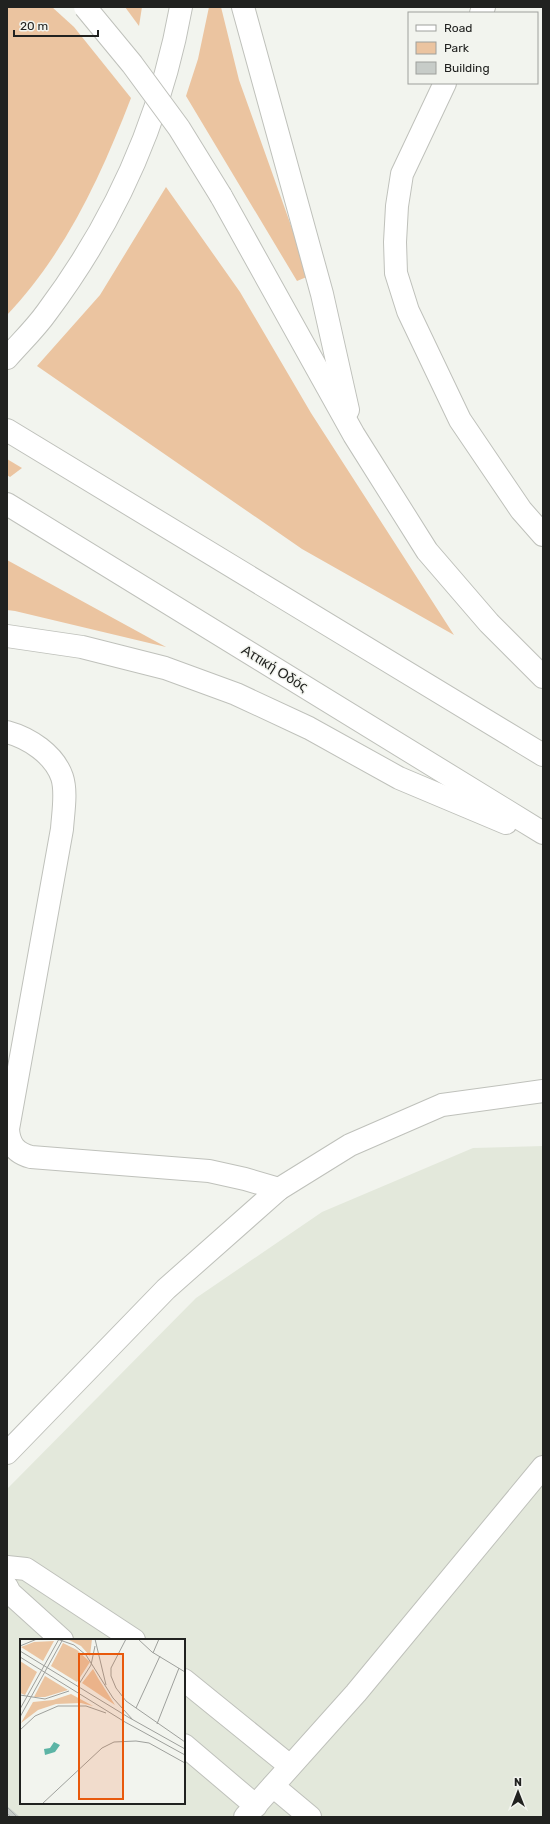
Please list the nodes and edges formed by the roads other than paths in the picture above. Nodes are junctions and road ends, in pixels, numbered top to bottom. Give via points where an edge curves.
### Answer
1 (85, 7) edge
2 (181, 7) edge
3 (243, 7) edge
4 (445, 84) edge
5 (7, 358) edge
6 (7, 430) edge
7 (354, 435) junction
8 (7, 504) edge
9 (543, 534) edge
10 (7, 636) edge
11 (543, 676) edge
12 (7, 732) edge
13 (543, 755) edge
14 (543, 833) edge
15 (543, 838) edge
16 (543, 1091) edge
17 (279, 1189) junction
18 (7, 1452) edge
19 (543, 1467) edge
20 (7, 1567) edge
21 (7, 1587) edge
22 (61, 1639) edge
23 (132, 1639) edge
24 (185, 1681) edge
25 (185, 1746) edge
26 (290, 1766) junction
27 (273, 1786) junction
28 (250, 1811) edge
29 (310, 1817) edge

1 - 7 main road, bridge via 132,64 179,128 221,196
2 - 5 main road via 162,90 146,137 126,183 90,250 46,314
3 - 7 main road via 322,294
4 - 9 main road via 402,174 397,206 396,273 408,311 460,420 521,510
6 - 13 main road
7 - 11 main road via 427,551 489,623
8 - 14 main road, Αττική Οδός
10 - 15 main road via 82,647 165,668 236,694 309,728 399,778
12 - 17 main road via 34,743 52,759 62,777 64,802 8,1129 8,1139 13,1148 31,1157 209,1171
16 - 17 main road via 442,1106 350,1145
17 - 18 main road via 166,1289
19 - 26 main road via 356,1693
20 - 23 main road via 26,1569
21 - 22 main road via 10,1593
24 - 26 main road
25 - 28 main road
26 - 27 main road
27 - 28 main road
27 - 29 main road

